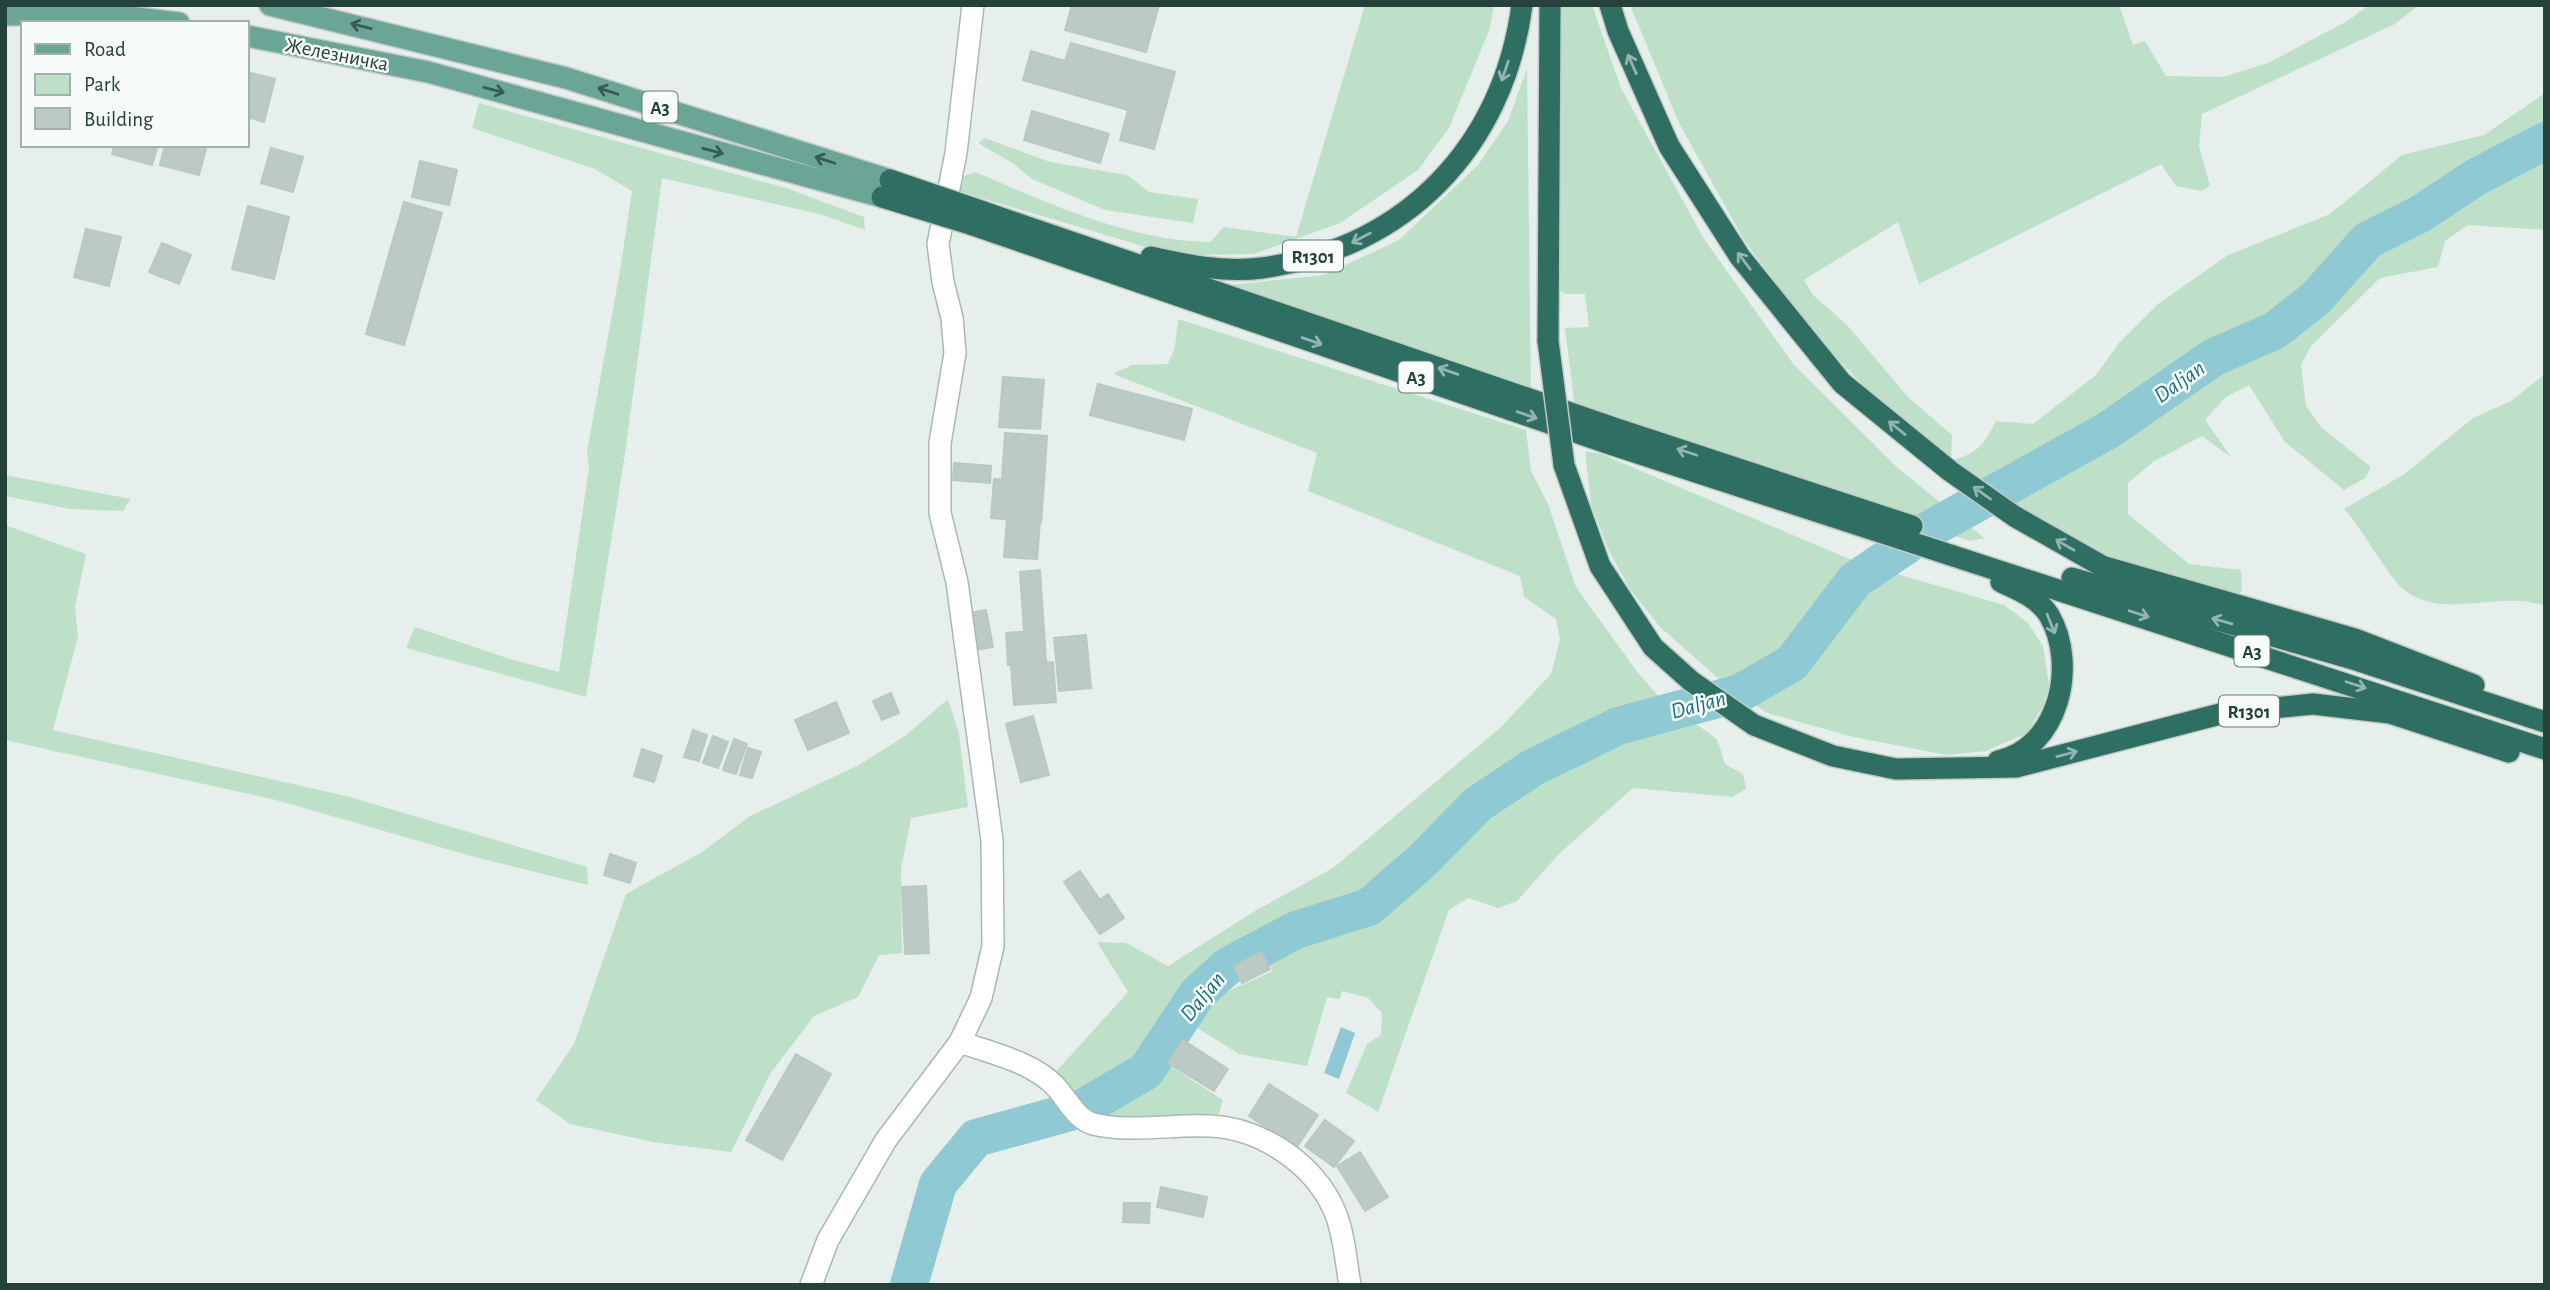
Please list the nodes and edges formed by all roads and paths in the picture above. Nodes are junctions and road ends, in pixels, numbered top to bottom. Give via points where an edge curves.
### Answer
1 (270, 5) edge
2 (973, 5) edge
3 (1522, 5) edge
4 (1535, 5) edge
5 (1550, 5) edge
6 (1609, 5) edge
7 (5, 15) edge
8 (162, 21) edge
9 (248, 36) edge
10 (1547, 183) junction
11 (886, 189) junction
12 (974, 212) junction
13 (1863, 524) junction
14 (1957, 553) junction
15 (2545, 711) edge
16 (2545, 722) edge
17 (2545, 749) edge
18 (2545, 763) edge
19 (1951, 770) junction
20 (960, 1042) junction
21 (811, 1285) edge
22 (1350, 1285) edge

11 -> 1 main road, Железничка / A3 via 566,78
2 - 20 street via 956,153 938,244 955,353 940,443 940,513 957,582 992,840 994,893 993,946 981,998
3 -> 12 highway, R1301 via 1518,34 1483,127 1443,179 1405,212 1340,249 1261,268 1198,267
4 - 10 highway, R1301
5 - 10 highway, R1301
15 -> 6 highway via 2355,639 2102,566 2014,516 1950,471 1842,383 1740,257 1669,146
7 - 8 main road via 94,13
9 -> 11 main road, Железничка / A3 via 428,72
10 - 19 highway, R1301, bridge via 1548,341 1564,465 1600,566 1653,647 1691,681 1754,724 1833,756 1896,769
11 - 12 highway, A3, bridge
13 -> 12 highway, A3
12 -> 13 highway, A3 via 1610,443
13 - 14 highway, A3
16 -> 14 highway, A3 via 2356,660 2073,578
14 -> 17 highway, A3
14 -> 19 highway, R1301 via 2026,592 2048,615 2062,654 2062,689 2044,732 2014,757
19 -> 18 highway, R1301 via 2016,767 2224,713 2313,704 2389,713
20 - 21 street via 886,1140 828,1240
20 - 22 street via 1030,1069 1055,1086 1090,1123 1234,1128 1264,1140 1298,1162 1319,1184 1335,1213

